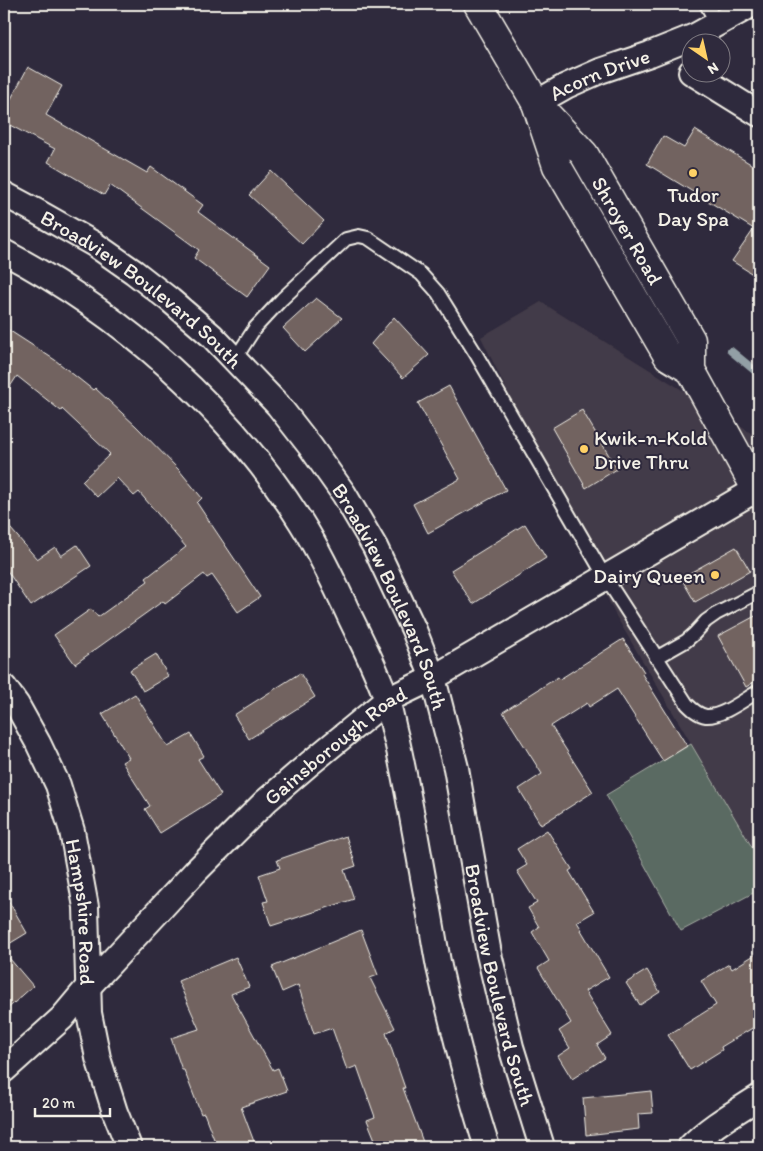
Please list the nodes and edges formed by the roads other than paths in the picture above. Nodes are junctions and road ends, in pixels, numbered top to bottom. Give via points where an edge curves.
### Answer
1 (478, 4) edge
2 (706, 4) edge
3 (753, 4) edge
4 (717, 24) junction
5 (650, 54) junction
6 (680, 66) edge
7 (709, 82) edge
8 (536, 103) junction
9 (759, 114) edge
10 (4, 194) edge
11 (4, 252) edge
12 (235, 358) junction
13 (758, 491) edge
14 (604, 577) junction
15 (759, 592) edge
16 (656, 658) junction
17 (433, 678) junction
18 (4, 687) edge
19 (759, 692) edge
20 (387, 700) junction
21 (88, 987) junction
22 (4, 1070) edge
23 (759, 1097) edge
24 (129, 1147) edge
25 (488, 1147) edge
26 (542, 1147) edge
27 (690, 1147) edge

1 - 8 main road, Shroyer Road
2 - 4 lane
3 - 4 street
4 - 5 street
5 - 6 street, Acorn Drive
5 - 8 street, Acorn Drive via 600,71
7 - 9 street, Acorn Drive
8 - 13 main road, Shroyer Road via 557,166 668,356 692,370
10 - 12 street, Broadview Boulevard South via 94,244 134,272
11 - 20 street, Broadview Boulevard South via 66,288 138,340 177,374 239,438 269,476 329,571
12 - 14 lane via 255,328 282,299 346,239 368,238 421,274 438,293
12 - 17 street, Broadview Boulevard South via 278,405 344,494 378,555
13 - 14 street, Gainsborough Road
14 - 16 lane
14 - 17 street, Gainsborough Road
15 - 16 lane via 706,620 686,641
16 - 19 lane via 687,704 706,716 718,714
17 - 20 street, Gainsborough Road
17 - 26 street, Broadview Boulevard South via 456,768 492,963 512,1048
18 - 21 street, Hampshire Road via 42,751 58,785 72,831 86,907
20 - 21 street, Gainsborough Road via 266,801
20 - 25 street, Broadview Boulevard South via 406,779 439,964 462,1060
21 - 22 street, Gainsborough Road via 62,1018
21 - 24 street, Hampshire Road via 89,1013 98,1058
23 - 27 street

